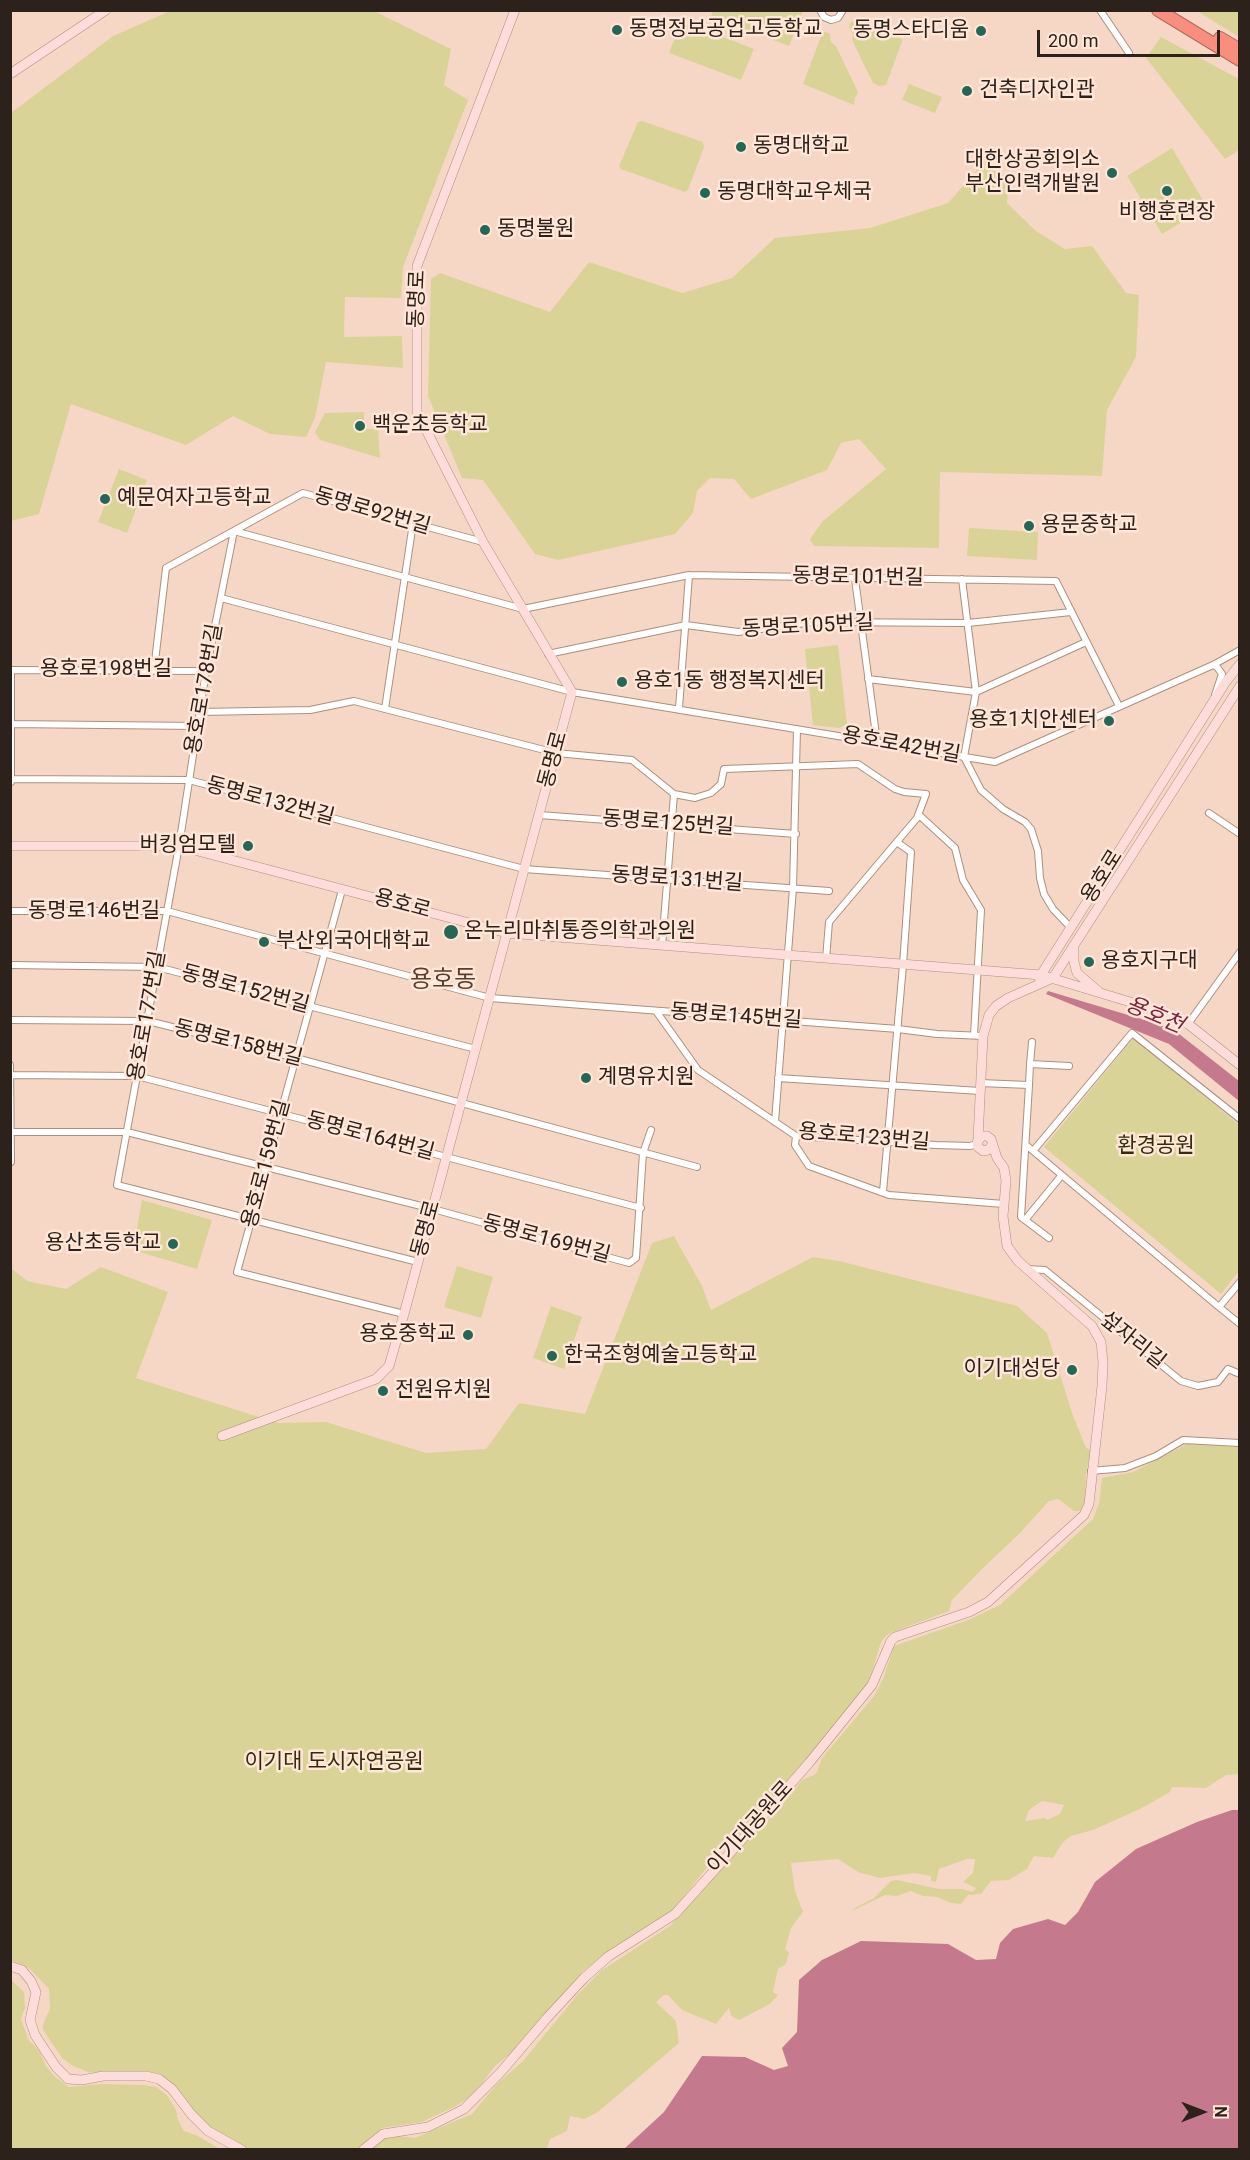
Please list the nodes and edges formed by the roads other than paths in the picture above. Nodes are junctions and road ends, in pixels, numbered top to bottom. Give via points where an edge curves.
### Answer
1 (106, 10) edge
2 (515, 10) edge
3 (820, 10) edge
4 (843, 10) edge
5 (1100, 10) edge
6 (1149, 10) edge
7 (1166, 12) edge
8 (1239, 50) edge
9 (1129, 54) dead end
10 (1239, 60) edge
11 (10, 74) edge
12 (413, 524) junction
13 (234, 531) junction
14 (483, 542) junction
15 (689, 575) junction
16 (404, 577) junction
17 (855, 579) junction
18 (962, 579) junction
19 (221, 598) junction
20 (523, 609) junction
21 (1071, 612) junction
22 (861, 623) junction
23 (968, 623) junction
24 (686, 625) junction
25 (1086, 642) junction
26 (394, 644) junction
27 (1237, 652) edge
28 (548, 654) junction
29 (1215, 666) junction
30 (1238, 667) edge
31 (154, 670) junction
32 (206, 671) junction
33 (868, 679) junction
34 (1238, 690) edge
35 (572, 692) junction
36 (976, 692) junction
37 (1215, 700) junction
38 (1119, 706) junction
39 (679, 708) junction
40 (385, 709) junction
41 (200, 712) junction
42 (11, 724) edge
43 (198, 726) junction
44 (797, 729) junction
45 (876, 742) junction
46 (556, 753) junction
47 (964, 757) junction
48 (798, 766) junction
49 (189, 780) junction
50 (10, 781) edge
51 (674, 794) junction
52 (1209, 813) dead end
53 (539, 815) junction
54 (919, 815) junction
55 (671, 825) junction
56 (796, 834) junction
57 (1239, 834) edge
58 (898, 843) junction
59 (10, 846) edge
60 (179, 846) junction
61 (524, 869) junction
62 (667, 879) junction
63 (793, 888) junction
64 (342, 890) junction
65 (829, 891) dead end
66 (1086, 904) junction
67 (10, 911) edge
68 (167, 911) junction
69 (1071, 928) junction
70 (507, 933) junction
71 (1081, 935) junction
72 (1076, 945) junction
73 (662, 946) junction
74 (1239, 952) edge
75 (325, 953) junction
76 (789, 956) junction
77 (826, 959) junction
78 (10, 965) edge
79 (903, 965) junction
80 (157, 967) junction
81 (976, 971) junction
82 (1041, 975) junction
83 (1053, 978) junction
84 (1024, 991) junction
85 (1100, 993) junction
86 (490, 998) junction
87 (310, 1006) junction
88 (656, 1011) junction
89 (10, 1020) edge
90 (783, 1020) junction
91 (148, 1021) junction
92 (1188, 1024) junction
93 (898, 1029) junction
94 (978, 1036) junction
95 (1032, 1042) dead end
96 (476, 1049) junction
97 (296, 1058) junction
98 (1030, 1064) junction
99 (10, 1065) edge
100 (1239, 1065) edge
101 (1069, 1066) dead end
102 (10, 1076) edge
103 (137, 1076) junction
104 (778, 1078) junction
105 (893, 1085) junction
106 (1029, 1085) junction
107 (980, 1087) junction
108 (461, 1103) junction
109 (281, 1113) junction
110 (1239, 1119) edge
111 (775, 1122) junction
112 (651, 1130) dead end
113 (11, 1131) edge
114 (127, 1132) junction
115 (796, 1136) junction
116 (980, 1140) junction
117 (888, 1141) junction
118 (1026, 1145) junction
119 (989, 1148) junction
120 (1033, 1151) junction
121 (643, 1153) junction
122 (447, 1157) junction
123 (11, 1162) edge
124 (266, 1167) junction
125 (697, 1167) dead end
126 (1060, 1176) junction
127 (883, 1192) junction
128 (1004, 1204) junction
129 (640, 1208) junction
130 (433, 1209) junction
131 (252, 1219) junction
132 (1025, 1220) junction
133 (1049, 1238) dead end
134 (418, 1262) junction
135 (1027, 1269) junction
136 (1239, 1282) edge
137 (1219, 1307) junction
138 (404, 1314) junction
139 (1239, 1324) edge
140 (1239, 1374) edge
141 (222, 1436) dead end
142 (1239, 1443) edge
143 (1091, 1471) junction
144 (10, 1966) edge
145 (242, 2150) edge
146 (363, 2150) edge

1 - 11 street
2 - 14 street, 동명로 via 417,266 417,412
3 - 4 street via 831,20
5 - 9 street
6 - 7 street
7 - 8 highway
7 - 10 highway
12 - 13 street, 동명로92번길 via 303,492
12 - 14 street, 동명로92번길
12 - 16 street
13 - 16 street
13 - 19 street, 용호로178번길
13 - 31 street, 동명로92번길 via 166,568
14 - 20 street, 동명로
15 - 17 street, 동명로101번길
15 - 20 street, 동명로101번길
15 - 24 street
16 - 20 street
16 - 26 street
17 - 18 street, 동명로101번길
17 - 22 street
18 - 21 street, 동명로101번길 via 1056,581
18 - 23 street
19 - 26 street, 용호로42번길
19 - 32 street, 용호로178번길
20 - 28 street, 동명로
21 - 23 street, 동명로105번길
21 - 25 street, 동명로101번길
22 - 23 street, 동명로105번길
22 - 24 street, 동명로105번길 via 813,622 738,632
22 - 33 street
23 - 36 street
24 - 28 street, 동명로105번길
24 - 39 street
25 - 36 street
25 - 38 street, 동명로101번길
26 - 35 street, 용호로42번길
26 - 40 street
27 - 29 street, 용호로42번길
27 - 30 street, 용호로42번길 via 1229,659 1229,665
28 - 35 street, 동명로
29 - 30 street, 용호로42번길 via 1230,670
29 - 37 street via 1222,674
29 - 38 street, 용호로42번길
30 - 37 street, 용호로
31 - 32 street, 용호로198번길
31 - 42 street, 용호로198번길 via 10,670
32 - 41 street, 용호로178번길
33 - 36 street
33 - 45 street
34 - 71 street, 용호로
35 - 39 street, 용호로42번길
35 - 46 street, 동명로
36 - 47 street
37 - 66 street, 용호로
38 - 47 street, 용호로42번길 via 995,762
39 - 44 street, 용호로42번길
40 - 41 street via 354,701 310,710
40 - 46 street
41 - 43 street, 용호로178번길
42 - 43 street
42 - 50 street, 용호로198번길
43 - 49 street, 용호로178번길
44 - 45 street, 용호로42번길
44 - 48 street
45 - 47 street, 용호로42번길
46 - 51 street via 632,760
46 - 53 street, 동명로
47 - 69 street via 981,790 1031,829 1044,894
48 - 51 street via 724,769 721,784 711,793 695,798
48 - 54 street via 858,764 895,789 926,794
48 - 56 street
49 - 50 street, 동명로132번길
49 - 60 street, 용호로178번길
49 - 61 street, 동명로132번길
51 - 55 street
52 - 57 street
53 - 55 street, 동명로125번길
53 - 61 street, 동명로
54 - 58 street
54 - 81 street via 955,848 963,880 981,910
55 - 56 street, 동명로125번길
55 - 62 street
56 - 63 street
58 - 77 street via 829,922
58 - 79 street via 911,852
59 - 60 street, 용호로
60 - 64 street, 용호로
60 - 68 street, 용호로177번길
61 - 62 street, 동명로131번길
61 - 70 street, 동명로
62 - 63 street, 동명로131번길
62 - 73 street
63 - 65 street, 동명로131번길
63 - 76 street
64 - 70 street, 용호로
64 - 75 street, 용호로159번길
66 - 69 street, 용호로
66 - 71 street via 1077,932
67 - 68 street, 동명로146번길
68 - 75 street, 동명로146번길
68 - 80 street, 용호로177번길
69 - 82 street, 용호로
70 - 73 street, 용호로
70 - 86 street, 동명로
71 - 72 street, 용호로
72 - 83 street, 용호로
72 - 85 street via 1077,973
73 - 76 street, 용호로
74 - 92 street
75 - 86 street, 동명로146번길
75 - 87 street, 용호로159번길
76 - 77 street, 용호로
76 - 90 street
77 - 79 street, 용호로
78 - 80 street, 동명로152번길
79 - 81 street, 용호로
79 - 93 street
80 - 87 street, 동명로152번길
80 - 91 street, 용호로177번길
81 - 82 street, 용호로
81 - 94 street
82 - 83 street
82 - 84 street, 이기대공원로
83 - 84 street, 이기대공원로
83 - 85 street
84 - 94 street, 이기대공원로 via 996,1006
85 - 92 street
86 - 88 street, 동명로145번길
86 - 96 street, 동명로
87 - 96 street, 동명로152번길
87 - 97 street, 용호로159번길
88 - 90 street, 동명로145번길
88 - 111 street, 용호로123번길 via 698,1070
89 - 91 street, 동명로158번길
90 - 93 street, 동명로145번길
90 - 104 street
91 - 97 street, 동명로158번길
91 - 103 street, 용호로177번길
92 - 100 street
93 - 94 street, 동명로145번길
93 - 105 street
94 - 107 street, 이기대공원로
95 - 98 street
96 - 108 street, 동명로
97 - 108 street, 동명로158번길
97 - 109 street, 용호로159번길
98 - 101 street
98 - 106 street
99 - 102 street
102 - 103 street, 동명로164번길
102 - 113 street
103 - 109 street, 동명로164번길
103 - 114 street, 용호로177번길
104 - 105 street
104 - 111 street
105 - 107 street
105 - 117 street
106 - 107 street
106 - 118 street
107 - 116 street, 이기대공원로
108 - 121 street, 동명로158번길
108 - 122 street, 동명로
109 - 122 street, 동명로164번길
109 - 124 street, 용호로159번길
110 - 120 street via 1132,1033
111 - 115 street, 용호로123번길
112 - 121 street, 동명로169번길
113 - 114 street
113 - 123 street
114 - 124 street
114 - 131 street, 용호로177번길 via 117,1185
115 - 117 street, 용호로123번길
115 - 127 street via 795,1144 809,1166
116 - 117 street, 용호로123번길 via 970,1146
116 - 119 street, 이기대공원로 via 980,1149
116 - 119 street, 이기대공원로 via 992,1141
117 - 127 street
118 - 120 street
118 - 132 street via 1021,1217
119 - 128 street, 이기대공원로 via 1004,1168
120 - 126 street
121 - 125 street, 동명로158번길
121 - 129 street, 동명로169번길
122 - 129 street, 동명로164번길
122 - 130 street, 동명로
124 - 130 street
124 - 131 street, 용호로159번길
126 - 132 street
126 - 137 street
127 - 128 street
128 - 135 street, 이기대공원로 via 1007,1246
129 - 130 street, 동명로169번길 via 636,1258 629,1263
130 - 134 street, 동명로
131 - 134 street
131 - 138 street, 용호로159번길 via 237,1272
132 - 133 street
134 - 138 street, 동명로
135 - 140 street, 섶자리길 via 1045,1270 1180,1381 1198,1386 1218,1382 1228,1369
135 - 143 street, 이기대공원로 via 1092,1326 1101,1342 1103,1362
136 - 137 street
137 - 139 street
138 - 141 street, 동명로 via 388,1366 376,1380
142 - 143 street via 1183,1440 1125,1468
143 - 146 street, 이기대공원로 via 1089,1504 1084,1515 988,1602 891,1641 872,1685 809,1763 675,1914 609,1956 565,1998 464,2109 428,2127 383,2134
144 - 145 street via 22,1970 32,1981 36,1992 30,2020 35,2035 68,2079 159,2079 208,2131

